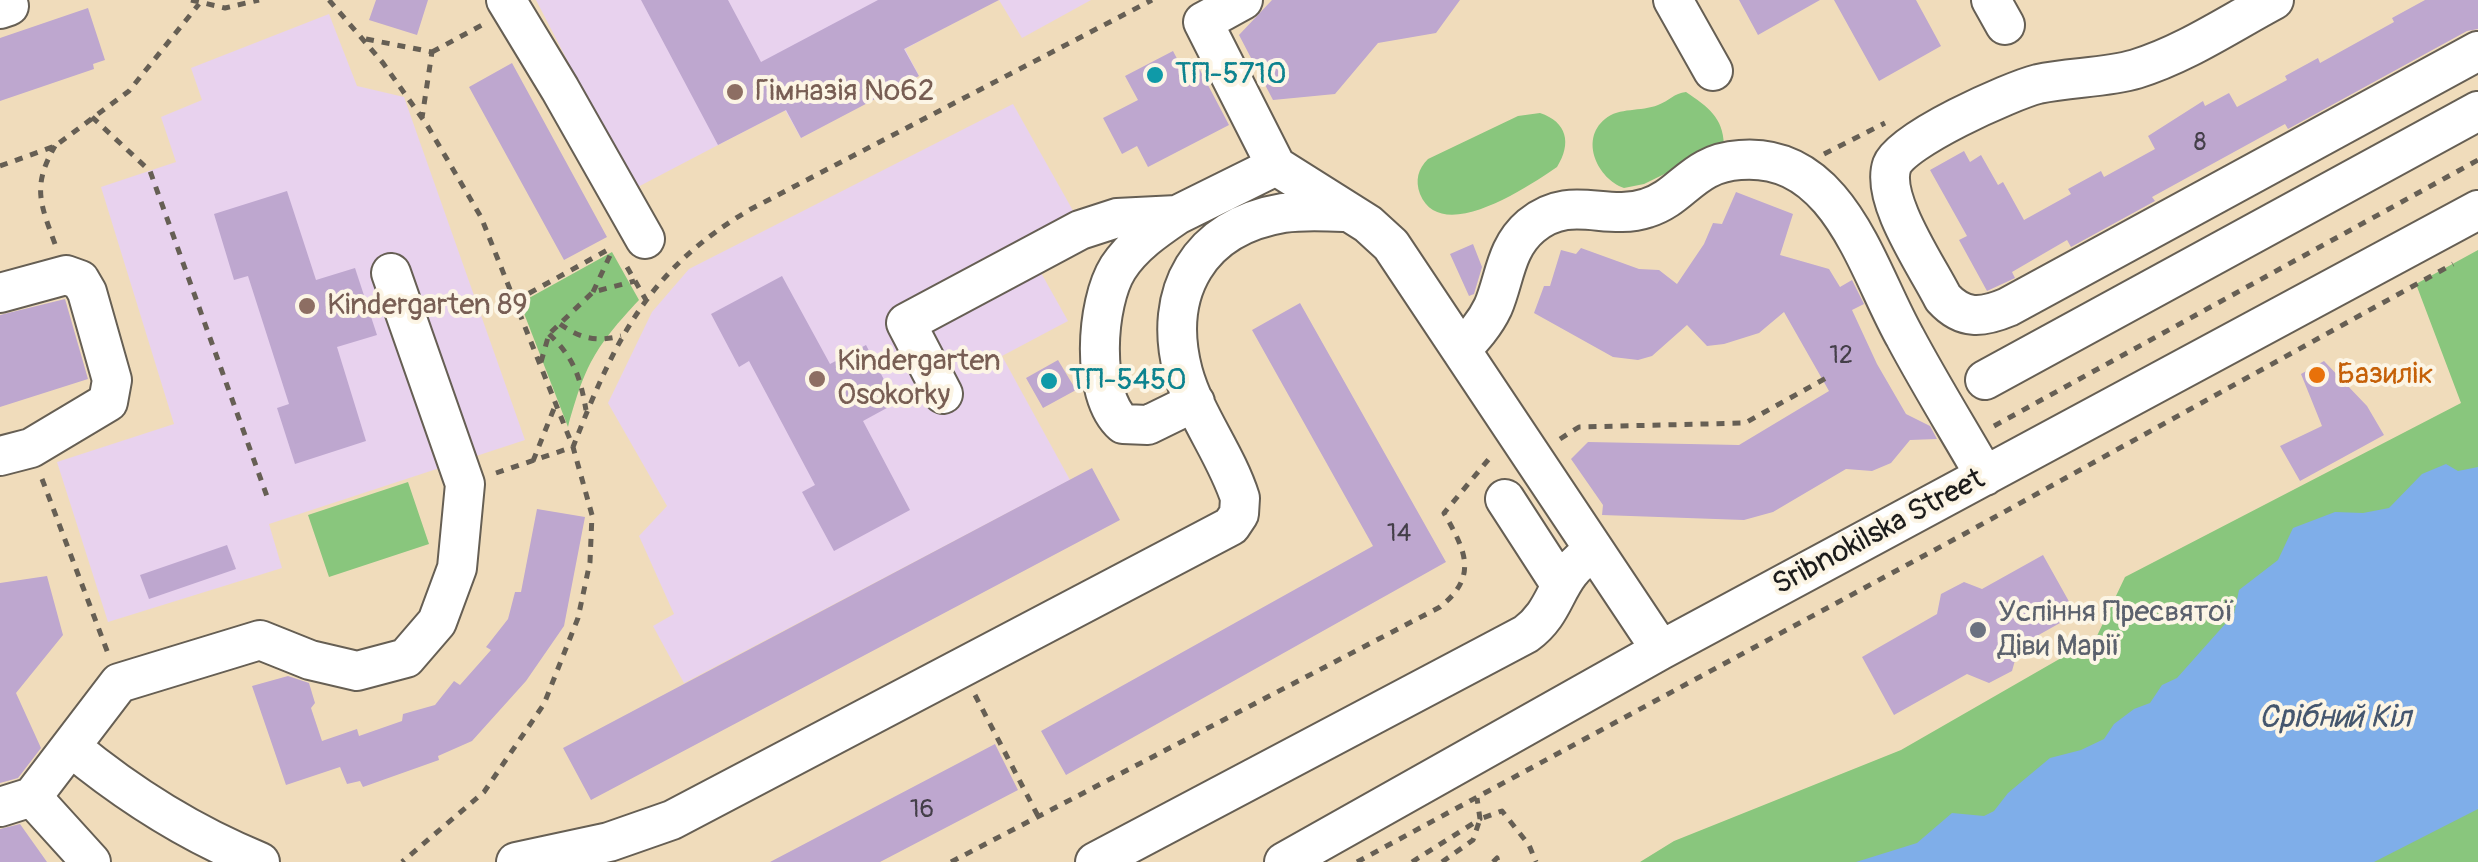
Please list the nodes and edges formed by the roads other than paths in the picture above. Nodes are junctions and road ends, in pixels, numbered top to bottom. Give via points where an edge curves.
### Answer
1 (1243, 0) edge
2 (1672, 0) edge
3 (2274, 0) edge
4 (498, 10) edge
5 (2478, 50) edge
6 (1713, 70) dead end
7 (2478, 112) edge
8 (1276, 166) junction
9 (2478, 210) edge
10 (1344, 212) junction
11 (1176, 215) junction
12 (630, 242) road end
13 (391, 272) dead end
14 (0, 293) edge
15 (1461, 350) junction
16 (1985, 380) dead end
17 (943, 394) dead end
18 (1195, 402) junction
19 (15, 452) edge
20 (1985, 476) junction
21 (1505, 500) dead end
22 (1594, 550) junction
23 (1560, 584) junction
24 (1661, 650) junction
25 (71, 747) junction
26 (16, 802) edge
27 (91, 862) edge
28 (260, 862) edge
29 (516, 862) edge
30 (1095, 862) edge
31 (1284, 862) edge

1 - 8 street via 1202,22
2 - 6 street
3 - 5 street via 2177,53 2134,70 2032,85 1900,151 1889,184 1894,204 1954,310 1988,316 2008,308
4 - 12 street via 510,12 560,89
7 - 16 street
8 - 10 street
8 - 11 street
9 - 20 street, Sribnokilska Street
10 - 15 street via 1391,245
10 - 18 street via 1281,214 1248,223 1199,257 1178,310 1178,342
11 - 17 street via 1117,218 1080,230 906,323
11 - 18 street via 1118,268 1102,318 1102,369 1110,406 1123,424 1148,425
13 - 25 street via 465,484 457,568 437,622 406,658 356,671 260,640 120,684
14 - 19 street via 66,275 80,280 112,380 108,402
15 - 20 street via 1493,307 1510,251 1548,215 1579,207 1650,208 1720,163 1777,162 1813,184 1848,221 1903,334
15 - 22 street
18 - 29 street via 1240,498 1231,526 651,829
20 - 24 street, Sribnokilska Street
21 - 23 street
22 - 23 street
22 - 24 street
23 - 30 street via 1547,613 1526,634
24 - 31 street, Sribnokilska Street
25 - 26 street
25 - 28 street via 115,784 212,842
26 - 27 street

